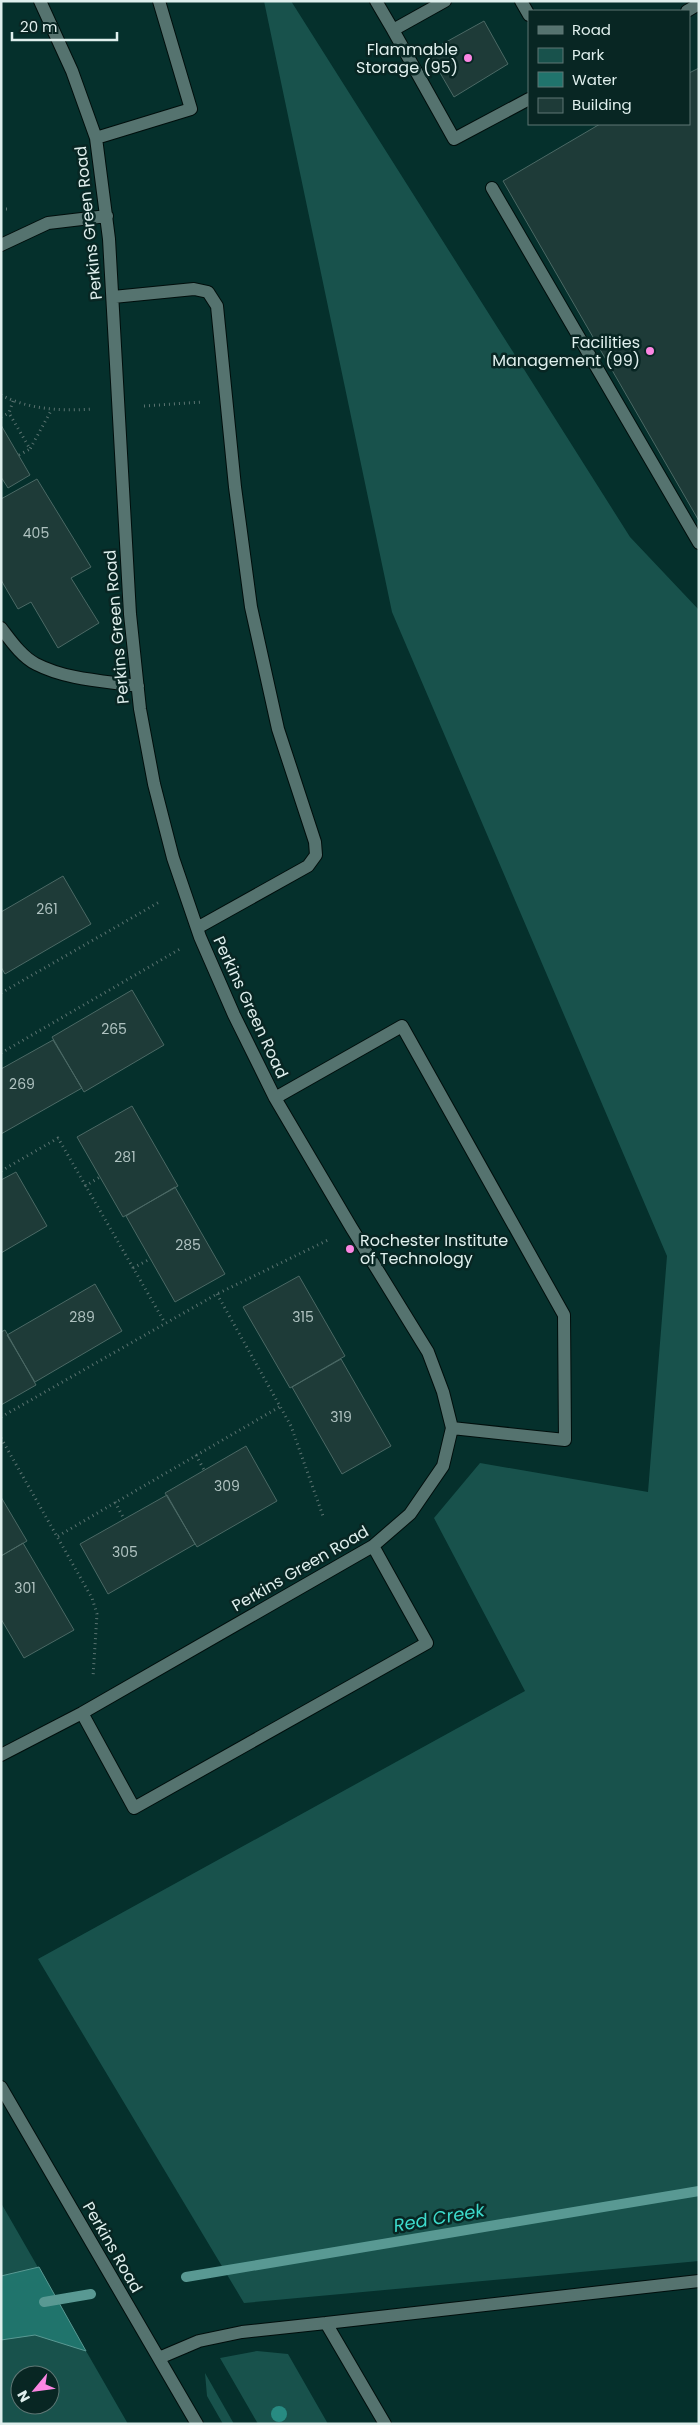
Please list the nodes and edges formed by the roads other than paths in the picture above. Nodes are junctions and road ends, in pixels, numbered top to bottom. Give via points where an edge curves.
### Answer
1 (40, 1) edge
2 (159, 1) edge
3 (376, 1) edge
4 (445, 1) edge
5 (521, 1) edge
6 (699, 4) edge
7 (688, 10) edge
8 (528, 13) edge
9 (393, 30) junction
10 (528, 99) edge
11 (96, 138) junction
12 (492, 188) dead end
13 (107, 216) junction
14 (1, 245) edge
15 (113, 297) junction
16 (699, 543) edge
17 (1, 628) edge
18 (138, 686) junction
19 (198, 933) junction
20 (275, 1098) junction
21 (452, 1428) junction
22 (373, 1546) junction
23 (86, 1710) junction
24 (1, 1755) edge
25 (1, 2087) edge
26 (699, 2281) edge
27 (326, 2323) junction
28 (159, 2358) junction
29 (197, 2424) edge
30 (385, 2424) edge

1 - 11 street, Perkins Green Road via 72,71
2 - 11 street via 191,109
3 - 9 street
4 - 9 street
5 - 8 street
6 - 7 street
9 - 10 street via 454,139
11 - 13 street, Perkins Green Road
12 - 16 street
13 - 14 street via 48,223
13 - 15 street, Perkins Green Road
15 - 18 street, Perkins Green Road via 121,480
15 - 19 street via 194,289 208,292 217,306 251,606 278,729 316,855 308,866
17 - 18 street via 35,664 68,675
18 - 19 street, Perkins Green Road via 154,784
19 - 20 street, Perkins Green Road
20 - 21 street, Perkins Green Road via 350,1228 428,1352
20 - 21 street via 402,1026 564,1315 565,1440
21 - 22 street, Perkins Green Road via 444,1466 410,1514
22 - 23 street, Perkins Green Road
22 - 23 street via 427,1644 134,1808
23 - 24 street, Perkins Green Road
25 - 28 street, Perkins Road
26 - 27 street
27 - 28 street via 242,2332 199,2341
27 - 30 street
28 - 29 street, Perkins Road

